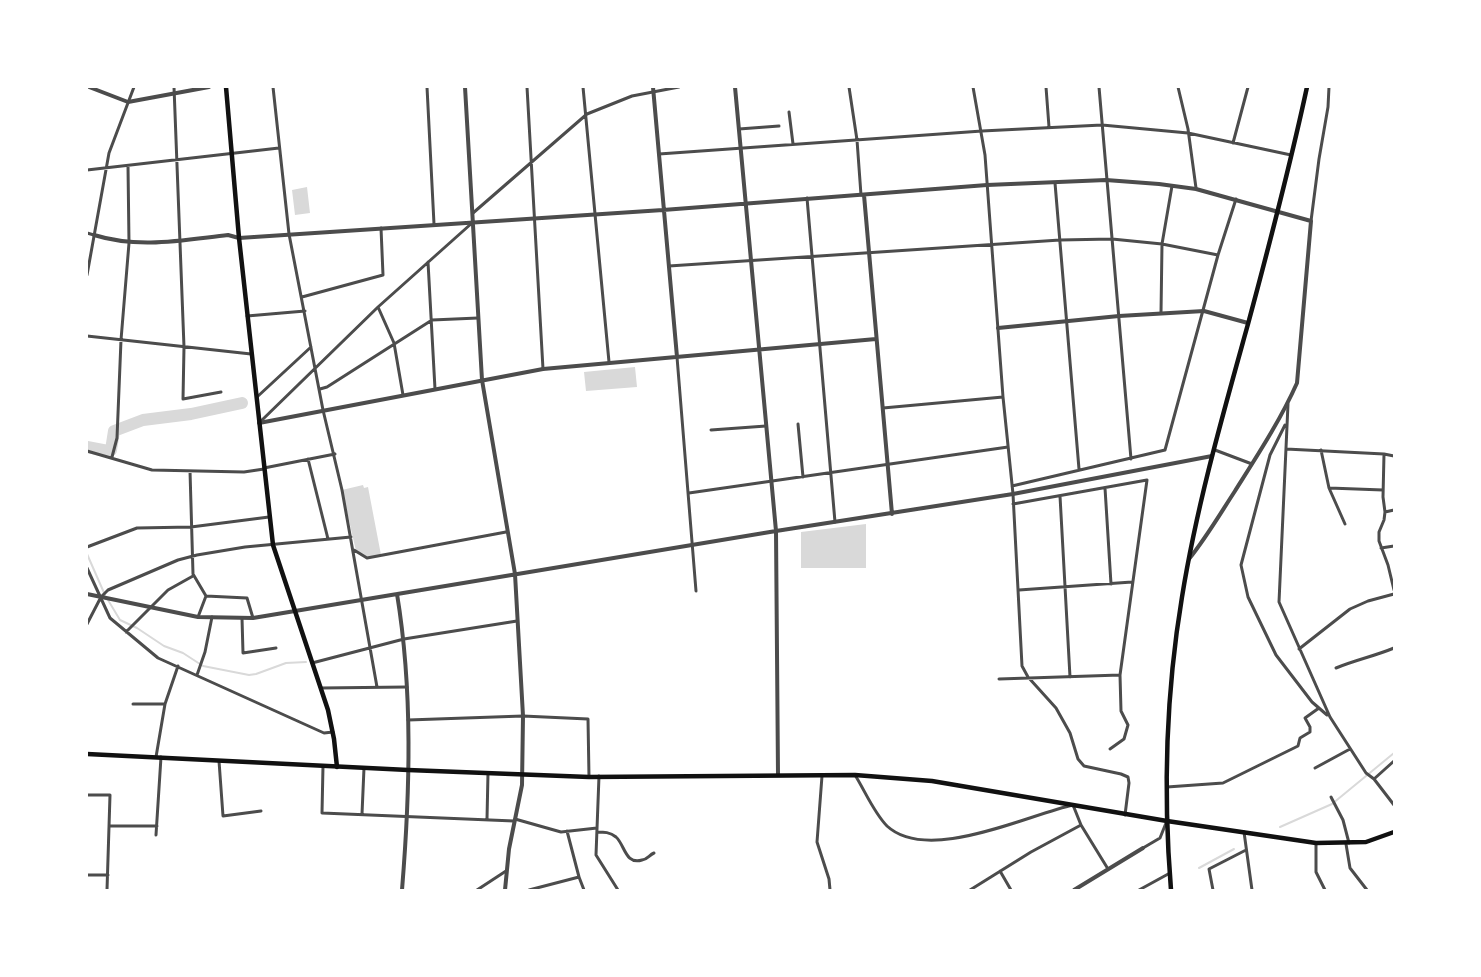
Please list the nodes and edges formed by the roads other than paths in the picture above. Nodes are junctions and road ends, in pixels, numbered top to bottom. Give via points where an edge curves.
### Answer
1 (89, 87) edge
2 (134, 87) edge
3 (174, 87) edge
4 (209, 87) edge
5 (226, 87) edge
6 (273, 87) edge
7 (427, 87) edge
8 (465, 87) edge
9 (527, 87) edge
10 (583, 87) edge
11 (679, 87) edge
12 (735, 87) edge
13 (849, 87) edge
14 (973, 87) edge
15 (1046, 87) edge
16 (1099, 87) edge
17 (1178, 87) edge
18 (1248, 87) edge
19 (1307, 87) edge
20 (1329, 87) edge
21 (653, 89) edge
22 (174, 93) junction
23 (128, 102) junction
24 (789, 112) dead end
25 (586, 114) junction
26 (1102, 125) junction
27 (779, 126) dead end
28 (1049, 127) junction
29 (739, 129) junction
30 (981, 131) junction
31 (1188, 133) junction
32 (856, 140) junction
33 (1233, 142) junction
34 (793, 144) junction
35 (280, 148) junction
36 (741, 148) junction
37 (231, 153) junction
38 (659, 154) junction
39 (1291, 155) junction
40 (176, 160) junction
41 (531, 161) junction
42 (129, 166) junction
43 (106, 168) junction
44 (87, 170) edge
45 (1106, 180) junction
46 (1055, 181) junction
47 (987, 185) junction
48 (1172, 186) junction
49 (1196, 189) junction
50 (862, 195) junction
51 (807, 198) junction
52 (1236, 199) junction
53 (745, 203) junction
54 (663, 210) junction
55 (1277, 210) junction
56 (472, 213) junction
57 (595, 214) junction
58 (535, 218) junction
59 (1311, 221) junction
60 (473, 222) junction
61 (434, 224) junction
62 (381, 228) junction
63 (87, 233) edge
64 (289, 234) junction
65 (94, 235) junction
66 (239, 238) junction
67 (1112, 239) junction
68 (180, 240) junction
69 (1060, 240) junction
70 (129, 243) junction
71 (992, 244) junction
72 (1162, 244) junction
73 (870, 252) junction
74 (1218, 255) junction
75 (811, 257) junction
76 (750, 261) junction
77 (428, 262) junction
78 (669, 266) junction
79 (87, 275) edge
80 (302, 297) junction
81 (378, 307) junction
82 (305, 311) junction
83 (1204, 311) junction
84 (1161, 313) junction
85 (247, 316) junction
86 (1119, 316) junction
87 (478, 318) junction
88 (432, 320) junction
89 (1066, 322) junction
90 (1248, 323) junction
91 (998, 328) junction
92 (87, 336) edge
93 (876, 339) junction
94 (121, 340) junction
95 (394, 343) junction
96 (819, 344) junction
97 (184, 347) junction
98 (311, 347) junction
99 (759, 349) junction
100 (251, 354) junction
101 (677, 357) junction
102 (609, 362) junction
103 (315, 368) junction
104 (543, 369) junction
105 (482, 380) junction
106 (435, 388) junction
107 (320, 389) junction
108 (221, 392) dead end
109 (403, 394) junction
110 (1004, 397) junction
111 (256, 398) junction
112 (1288, 402) junction
113 (882, 408) junction
114 (323, 410) junction
115 (259, 423) junction
116 (798, 424) dead end
117 (1286, 424) junction
118 (766, 426) junction
119 (711, 430) dead end
120 (1008, 447) junction
121 (1213, 449) junction
122 (1286, 449) junction
123 (1321, 450) junction
124 (87, 451) edge
125 (335, 454) junction
126 (1384, 454) junction
127 (112, 456) junction
128 (1212, 456) junction
129 (1394, 456) edge
130 (308, 459) junction
131 (1131, 459) junction
132 (1252, 464) junction
133 (887, 465) junction
134 (264, 468) junction
135 (1079, 470) junction
136 (190, 471) junction
137 (831, 473) junction
138 (803, 477) junction
139 (771, 481) junction
140 (1012, 486) junction
141 (1105, 488) junction
142 (1329, 488) junction
143 (1383, 490) junction
144 (688, 494) junction
145 (1013, 495) junction
146 (1060, 496) junction
147 (1013, 504) junction
148 (1394, 510) edge
149 (1385, 512) junction
150 (892, 514) junction
151 (269, 517) junction
152 (835, 522) junction
153 (1345, 524) dead end
154 (191, 527) junction
155 (776, 531) junction
156 (506, 532) junction
157 (351, 537) junction
158 (328, 540) junction
159 (273, 545) junction
160 (693, 545) junction
161 (1394, 546) edge
162 (87, 547) edge
163 (1381, 548) junction
164 (353, 549) junction
165 (192, 556) junction
166 (1188, 560) junction
167 (87, 568) edge
168 (515, 574) junction
169 (194, 576) junction
170 (1132, 582) junction
171 (1111, 584) junction
172 (1393, 584) edge
173 (1066, 587) junction
174 (1019, 590) junction
175 (696, 591) dead end
176 (1394, 592) edge
177 (87, 594) edge
178 (397, 594) junction
179 (206, 596) junction
180 (101, 597) junction
181 (362, 600) junction
182 (150, 608) junction
183 (294, 611) junction
184 (198, 616) junction
185 (212, 617) junction
186 (242, 618) junction
187 (254, 618) junction
188 (517, 621) junction
189 (87, 624) edge
190 (126, 632) junction
191 (404, 639) junction
192 (276, 648) dead end
193 (370, 648) junction
194 (1394, 648) edge
195 (1299, 649) junction
196 (312, 663) junction
197 (178, 666) junction
198 (1336, 668) dead end
199 (197, 675) junction
200 (1120, 675) junction
201 (1028, 677) junction
202 (1070, 677) junction
203 (999, 679) dead end
204 (377, 687) junction
205 (407, 687) junction
206 (321, 688) junction
207 (134, 704) dead end
208 (165, 705) junction
209 (1319, 708) junction
210 (523, 716) junction
211 (1330, 717) junction
212 (408, 720) junction
213 (333, 732) junction
214 (1110, 749) dead end
215 (1350, 749) junction
216 (87, 754) edge
217 (159, 757) junction
218 (219, 760) junction
219 (1394, 761) edge
220 (323, 766) junction
221 (337, 767) junction
222 (364, 768) junction
223 (1315, 768) dead end
224 (408, 770) junction
225 (488, 773) junction
226 (522, 774) junction
227 (778, 775) junction
228 (822, 776) junction
229 (855, 776) junction
230 (589, 777) junction
231 (599, 777) junction
232 (1374, 779) junction
233 (1167, 787) junction
234 (87, 795) edge
235 (1331, 798) dead end
236 (1073, 805) junction
237 (1394, 805) edge
238 (261, 811) dead end
239 (362, 814) junction
240 (1125, 814) junction
241 (406, 815) junction
242 (487, 819) junction
243 (515, 820) junction
244 (1167, 821) junction
245 (1081, 825) junction
246 (109, 826) junction
247 (157, 826) junction
248 (597, 830) junction
249 (567, 831) junction
250 (1244, 832) junction
251 (1394, 832) edge
252 (156, 836) dead end
253 (1316, 843) junction
254 (1348, 844) junction
255 (1143, 848) joint
256 (1246, 850) junction
257 (654, 853) dead end
258 (1108, 869) junction
259 (1000, 871) junction
260 (506, 872) junction
261 (1170, 873) junction
262 (87, 875) edge
263 (108, 875) junction
264 (579, 876) junction
265 (107, 890) edge
266 (402, 890) edge
267 (477, 890) edge
268 (505, 890) edge
269 (529, 890) edge
270 (584, 890) edge
271 (618, 890) edge
272 (830, 890) edge
273 (969, 890) edge
274 (1011, 890) edge
275 (1074, 890) edge
276 (1139, 890) edge
277 (1171, 890) edge
278 (1213, 890) edge
279 (1252, 890) edge
280 (1325, 890) edge
281 (1366, 890) edge

1 - 23 street
2 - 23 street
3 - 22 street
4 - 22 street
5 - 37 main road
6 - 35 street
7 - 61 street
8 - 56 street
9 - 41 street
10 - 25 street
11 - 21 street
12 - 29 street
13 - 32 street
14 - 30 street
15 - 28 street
16 - 26 street
17 - 31 street
18 - 33 street
19 - 39 main road
20 - 59 street
21 - 25 street
21 - 38 street
22 - 23 street
22 - 40 street
23 - 43 street
24 - 34 street
25 - 41 street
25 - 57 street
26 - 28 street
26 - 31 street
26 - 45 street
27 - 29 street
28 - 30 street
29 - 36 street
30 - 32 street
30 - 47 street
31 - 33 street
31 - 49 street
32 - 34 street
32 - 50 street
33 - 39 street
34 - 36 street
35 - 37 street
35 - 64 street
36 - 38 street
36 - 53 street
37 - 40 street
37 - 66 main road
38 - 54 street
39 - 55 main road
40 - 42 street
40 - 68 street
41 - 56 street
41 - 58 street
42 - 43 street
42 - 70 street
43 - 44 street
43 - 65 street
45 - 46 street
45 - 48 street
45 - 67 street
46 - 47 street
46 - 69 street
47 - 50 street
47 - 71 street
48 - 49 street
48 - 72 street
49 - 52 street
50 - 51 street
50 - 73 street
51 - 53 street
51 - 75 street
52 - 55 street
52 - 74 street
53 - 54 street
53 - 76 street
54 - 57 street
54 - 78 street
55 - 59 street
55 - 90 main road
56 - 60 street
57 - 58 street
57 - 102 street
58 - 60 street
58 - 104 street
59 - 112 street via 1299,374
60 - 61 street
60 - 77 street
60 - 87 street
61 - 62 street
62 - 64 street
62 - 80 street via 383,275
63 - 65 street
64 - 66 street
64 - 80 street
65 - 70 street
65 - 79 street
66 - 68 street via 228,235
66 - 85 main road
67 - 69 street
67 - 72 street
67 - 86 street
68 - 70 street
68 - 97 street
69 - 71 street
69 - 89 street
70 - 94 street
71 - 73 street
71 - 91 street
72 - 74 street
72 - 84 street
73 - 75 street
73 - 93 street
74 - 83 street
75 - 76 street
75 - 96 street
76 - 78 street
76 - 99 street
77 - 81 street
77 - 88 street
78 - 101 street
80 - 82 street
81 - 95 street
81 - 103 street
82 - 85 street
82 - 98 street
83 - 84 street
83 - 90 street
83 - 131 street via 1165,450
84 - 86 street
85 - 100 main road
86 - 89 street
86 - 131 street
87 - 88 street
87 - 105 street
88 - 95 street
88 - 106 street
89 - 91 street
89 - 135 street
90 - 121 main road
91 - 110 street
92 - 94 street
93 - 96 street
93 - 113 street
94 - 97 street
94 - 127 street via 117,438
95 - 107 street
95 - 109 street
96 - 99 street
96 - 137 street
97 - 100 street
97 - 108 street via 183,399
98 - 103 street
98 - 111 street
99 - 101 street
99 - 118 street
100 - 111 main road
101 - 102 street
101 - 144 street
102 - 104 street
103 - 107 street
103 - 115 street
104 - 105 street
105 - 106 street
105 - 156 street
106 - 109 street
107 - 114 street
109 - 114 street
110 - 113 street
110 - 120 street
111 - 115 main road
112 - 117 street
112 - 132 street
113 - 133 street
114 - 115 street
114 - 125 street
115 - 134 main road
116 - 138 street
117 - 122 street
117 - 209 street via 1270,455 1241,566 1248,597 1276,655
118 - 119 street
118 - 139 street
120 - 133 street
120 - 140 street
121 - 128 main road
121 - 132 street
122 - 123 street
122 - 195 street via 1279,595 1282,612
123 - 126 street
123 - 142 street
124 - 127 street
125 - 130 street
125 - 157 street
126 - 129 street
126 - 143 street
127 - 136 street via 152,470
128 - 145 street
128 - 166 main road
130 - 134 street
130 - 158 street
131 - 135 street
132 - 166 street
133 - 137 street
133 - 150 street
134 - 136 street via 244,472
134 - 151 main road
135 - 140 street
136 - 154 street
137 - 138 street
137 - 152 street
138 - 139 street
139 - 144 street
139 - 155 street
140 - 145 street
141 - 146 street
141 - 170 street via 1147,480
141 - 171 street
142 - 143 street
142 - 153 street
143 - 149 street
144 - 160 street
145 - 147 street
145 - 150 street
146 - 147 street
146 - 173 street
147 - 174 street
148 - 149 street
149 - 163 street via 1378,532
150 - 152 street
151 - 154 street
151 - 159 main road
152 - 155 street
154 - 162 street via 137,528
154 - 165 street
155 - 160 street
155 - 227 street
156 - 164 street via 367,558
156 - 168 street
157 - 158 street
157 - 164 street
158 - 159 street
159 - 165 street
159 - 183 main road
160 - 168 street
160 - 175 street
161 - 163 street
163 - 172 street
164 - 181 street
165 - 169 street
165 - 180 street via 152,570
166 - 233 main road via 1174,653
167 - 180 street
168 - 178 street
168 - 188 street
169 - 179 street
169 - 182 street via 168,590
170 - 171 street
170 - 200 street
171 - 173 street
172 - 176 street
173 - 174 street
173 - 202 street
174 - 201 street via 1022,666
176 - 195 street via 1350,609
177 - 180 street
178 - 181 street
178 - 191 street
179 - 184 street
179 - 187 street via 247,598
180 - 182 street
180 - 189 street
180 - 190 street via 110,618
181 - 183 street
181 - 193 street
182 - 184 street
182 - 190 street
183 - 187 street
183 - 196 main road
184 - 185 street
185 - 186 street
185 - 199 street
186 - 187 street
186 - 192 street via 243,653
188 - 191 street
188 - 210 street
190 - 197 street via 158,658
191 - 193 street
191 - 205 street
193 - 196 street
193 - 204 street
194 - 198 street
195 - 211 street
196 - 206 main road
197 - 199 street
197 - 208 street
199 - 213 street via 324,733
200 - 202 street
200 - 214 street via 1121,711 1128,725 1124,739
201 - 202 street
201 - 203 street
201 - 240 street via 1056,708 1084,766 1128,777
204 - 205 street
204 - 206 street
205 - 212 street
206 - 213 main road
207 - 208 street
208 - 217 street
209 - 211 street
209 - 233 street via 1305,718 1310,732 1300,738 1298,746 1223,783
210 - 212 street
210 - 226 street
210 - 230 street via 588,719
211 - 215 street
212 - 224 street
213 - 221 main road
215 - 223 street
215 - 232 street
216 - 217 main road
217 - 218 main road
217 - 247 street
218 - 220 main road
218 - 238 street via 223,816
219 - 232 street
220 - 221 main road
220 - 239 street via 322,813
221 - 222 main road
222 - 224 main road
222 - 239 street
224 - 225 main road
224 - 241 street
225 - 226 main road
225 - 242 street
226 - 230 main road
226 - 243 street
227 - 228 main road
227 - 231 main road
228 - 229 main road
228 - 272 street via 817,842
229 - 236 main road via 932,781
229 - 236 street via 888,826 901,835 926,840 996,830
230 - 231 main road
231 - 248 street
232 - 237 street
233 - 244 main road
234 - 246 street via 110,795
235 - 254 street via 1343,820
236 - 240 main road
236 - 245 street
239 - 241 street
240 - 244 main road
241 - 242 street
241 - 266 street
242 - 243 street
243 - 249 street
243 - 260 street
244 - 250 main road
244 - 255 street via 1160,838
244 - 261 main road
245 - 258 street
245 - 259 street
246 - 247 street
246 - 263 street
247 - 252 street
248 - 249 street
248 - 257 street via 614,835 625,854 634,860
248 - 271 street via 596,855
249 - 264 street
250 - 253 main road
250 - 256 street
251 - 254 main road
253 - 254 main road
253 - 280 street via 1316,872
254 - 281 street via 1350,868
255 - 258 street
256 - 278 street via 1209,869
256 - 279 street
258 - 275 street
259 - 273 street
259 - 274 street
260 - 267 street
260 - 268 street
261 - 276 street
261 - 277 main road
262 - 263 street
263 - 265 street
264 - 269 street
264 - 270 street

